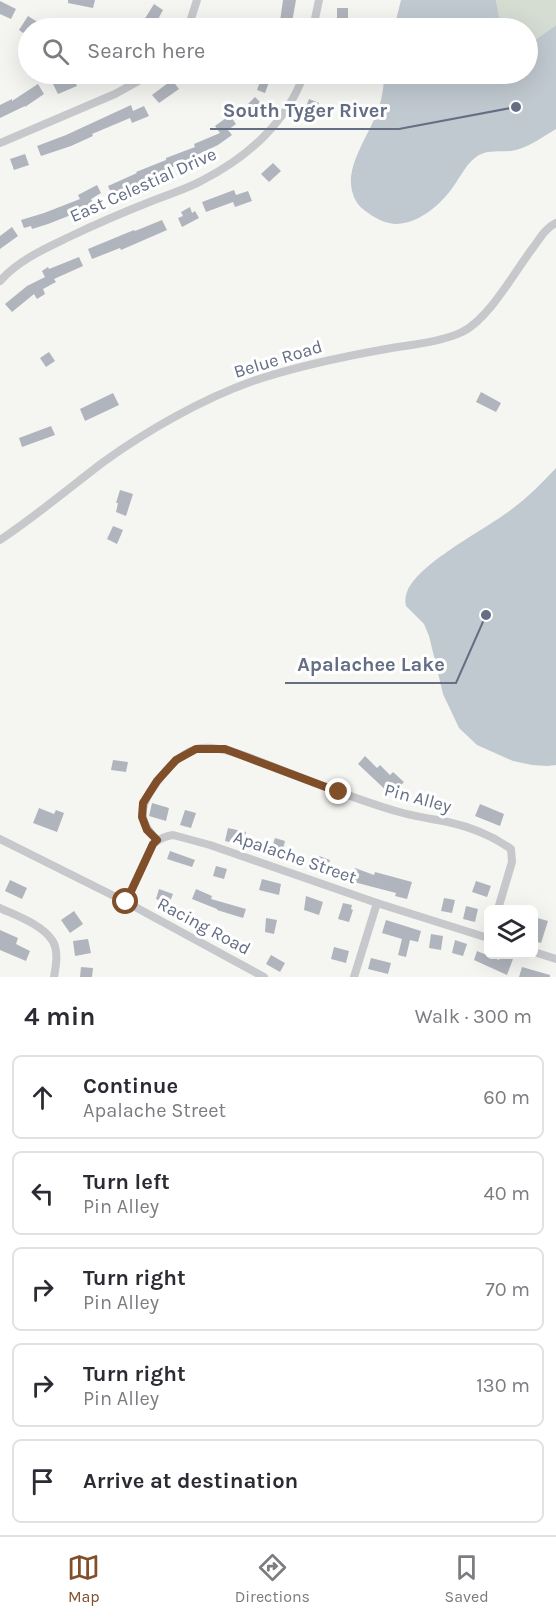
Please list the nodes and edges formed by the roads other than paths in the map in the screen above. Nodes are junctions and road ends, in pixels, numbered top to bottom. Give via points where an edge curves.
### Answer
1 (197, 0) edge
2 (319, 0) edge
3 (191, 18) edge
4 (315, 18) edge
5 (133, 84) edge
6 (300, 84) edge
7 (0, 143) edge
8 (556, 223) edge
9 (0, 281) edge
10 (0, 540) edge
11 (0, 839) edge
12 (157, 840) junction
13 (126, 902) junction
14 (377, 903) junction
15 (499, 905) edge
16 (0, 908) edge
17 (484, 936) edge
18 (538, 953) edge
19 (556, 960) edge
20 (54, 977) edge
21 (264, 977) edge
22 (354, 977) edge

1 - 3 street
2 - 4 street
5 - 7 street
6 - 9 street, East Celestial Drive via 274,126 225,168 42,250
8 - 10 street, Belue Road via 545,231 482,316 460,333 300,366 226,392 136,440
11 - 13 street, Racing Road
12 - 13 street
12 - 14 street, Apalache Street via 173,836 210,845
12 - 15 street, Pin Alley via 142,817 143,803 157,781 176,760 196,749 225,749 339,792 498,840 511,849 512,862
13 - 21 street, Racing Road
14 - 17 street, Apalache Street
14 - 22 street
16 - 20 street via 41,929 53,940
18 - 19 street

